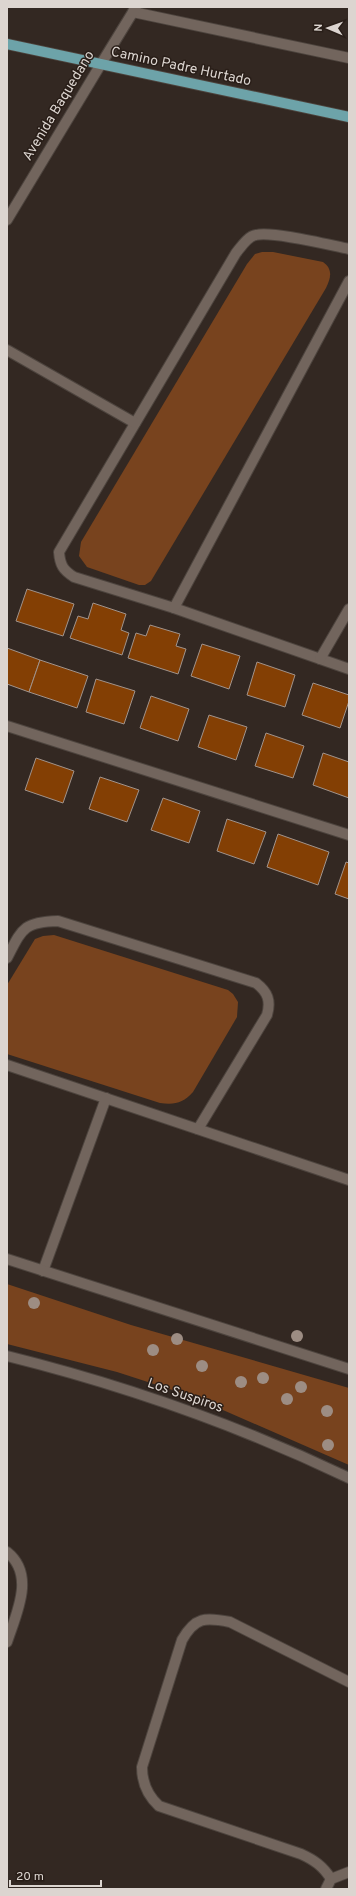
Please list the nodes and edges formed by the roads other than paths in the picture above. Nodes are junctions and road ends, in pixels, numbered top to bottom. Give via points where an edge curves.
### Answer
1 (134, 9) edge
2 (7, 44) edge
3 (349, 58) edge
4 (100, 64) junction
5 (349, 117) edge
6 (7, 220) edge
7 (349, 249) edge
8 (349, 281) edge
9 (7, 350) edge
10 (135, 423) junction
11 (174, 608) junction
12 (349, 609) edge
13 (320, 659) junction
14 (349, 669) edge
15 (7, 726) edge
16 (349, 835) edge
17 (7, 958) edge
18 (7, 1065) edge
19 (106, 1098) junction
20 (198, 1129) junction
21 (349, 1180) edge
22 (7, 1259) edge
23 (43, 1271) junction
24 (7, 1356) edge
25 (349, 1369) edge
26 (349, 1478) edge
27 (7, 1552) edge
28 (7, 1642) edge
29 (349, 1682) edge
30 (349, 1872) edge
31 (331, 1879) junction
32 (326, 1889) edge

1 - 3 street
1 - 4 street, Avenida Baquedano
2 - 4 main road, Camino Padre Hurtado
4 - 5 main road, Camino Padre Hurtado
4 - 6 street, Avenida Baquedano
7 - 10 street via 269,234 255,235 246,241 236,253
8 - 11 street
9 - 10 street
10 - 11 street via 59,552 60,563 64,571 74,577
11 - 13 street
12 - 13 street
13 - 14 street
15 - 16 street
17 - 20 street via 21,932 31,924 58,921 256,983 266,990 270,1004 267,1015
18 - 19 street
19 - 20 street
19 - 23 street
20 - 21 street
22 - 23 street
23 - 25 street
24 - 26 street, Los Suspiros via 103,1383 194,1413
27 - 28 street via 15,1559 20,1570 23,1590
29 - 31 street via 230,1622 212,1618 202,1619 188,1629 182,1640 142,1767 142,1779 146,1789 159,1806 301,1854 325,1869
30 - 31 street
31 - 32 street

